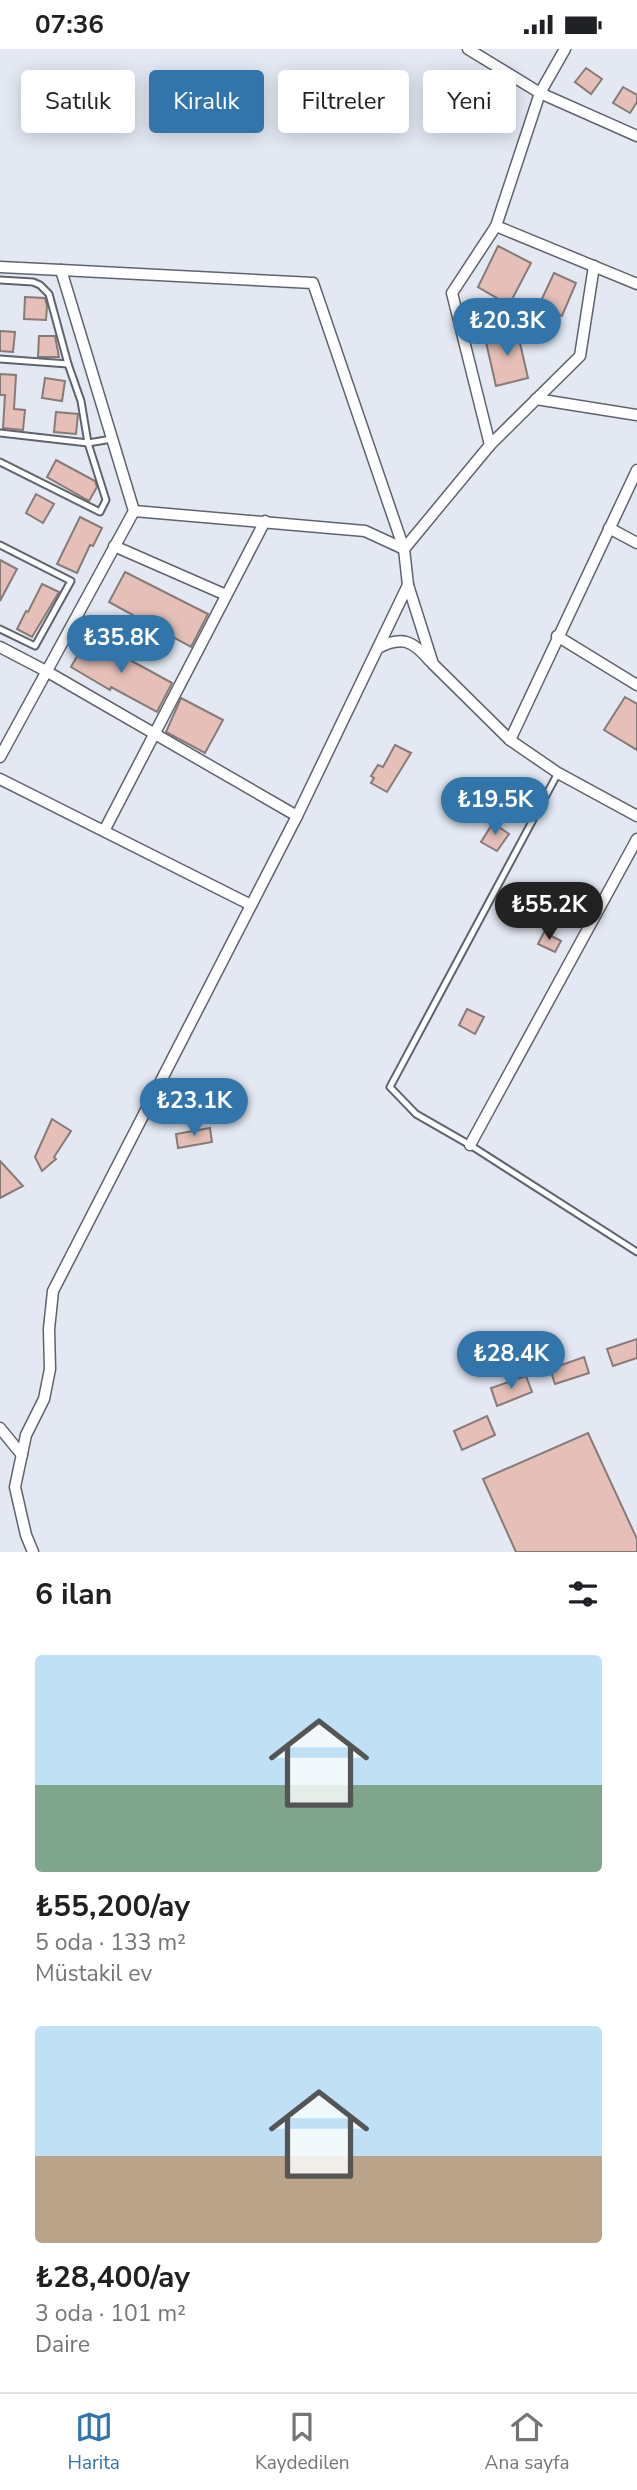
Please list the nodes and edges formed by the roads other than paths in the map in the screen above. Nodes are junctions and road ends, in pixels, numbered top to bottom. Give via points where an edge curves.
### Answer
1 (468, 49) edge
2 (565, 49) edge
3 (540, 93) junction
4 (637, 136) edge
5 (496, 226) junction
6 (594, 266) junction
7 (0, 267) edge
8 (61, 270) junction
9 (0, 280) edge
10 (637, 284) edge
11 (0, 359) edge
12 (68, 364) junction
13 (536, 400) junction
14 (637, 415) edge
15 (0, 433) edge
16 (112, 439) junction
17 (88, 443) junction
18 (490, 445) junction
19 (0, 462) edge
20 (637, 470) edge
21 (134, 510) junction
22 (265, 521) junction
23 (610, 528) junction
24 (637, 543) edge
25 (0, 545) edge
26 (114, 546) junction
27 (404, 549) junction
28 (408, 585) junction
29 (226, 595) junction
30 (0, 629) edge
31 (557, 636) junction
32 (0, 647) edge
33 (378, 649) junction
34 (433, 664) junction
35 (46, 671) junction
36 (637, 685) edge
37 (155, 734) junction
38 (510, 740) junction
39 (0, 757) edge
40 (558, 773) junction
41 (0, 779) edge
42 (297, 816) junction
43 (637, 816) edge
44 (104, 831) junction
45 (637, 839) edge
46 (251, 905) junction
47 (470, 1145) junction
48 (637, 1252) edge
49 (0, 1428) edge
50 (22, 1455) junction
51 (33, 1552) edge

1 - 3 street
2 - 3 street
3 - 4 street
3 - 5 street
5 - 6 street
5 - 18 street via 452,293
6 - 10 street
6 - 13 street via 580,356
7 - 8 street
8 - 16 street
8 - 27 street via 313,283
9 - 12 lane via 33,282 45,288
11 - 12 lane
12 - 17 lane via 81,401
13 - 14 street
13 - 18 street
15 - 17 lane
16 - 17 lane
16 - 21 street
17 - 19 lane via 106,500 100,512
18 - 27 street
20 - 23 street
21 - 22 street
21 - 26 street
22 - 27 street via 365,531
22 - 29 street
23 - 24 street
23 - 31 street
25 - 30 lane via 71,581 35,646
26 - 29 street
26 - 35 street
27 - 28 street
28 - 33 street
28 - 34 street
29 - 37 street
31 - 36 street
31 - 38 street
32 - 35 street
33 - 34 street via 393,640 411,642
33 - 42 street
34 - 38 street
35 - 37 street
35 - 39 street
37 - 42 street
37 - 44 street
38 - 40 street
40 - 43 street
40 - 47 lane via 390,1087 416,1114
41 - 44 street
42 - 46 street
44 - 46 street
45 - 47 street
46 - 50 street via 53,1291 50,1369 44,1399 26,1435
47 - 48 lane
49 - 50 street
50 - 51 street via 15,1487

